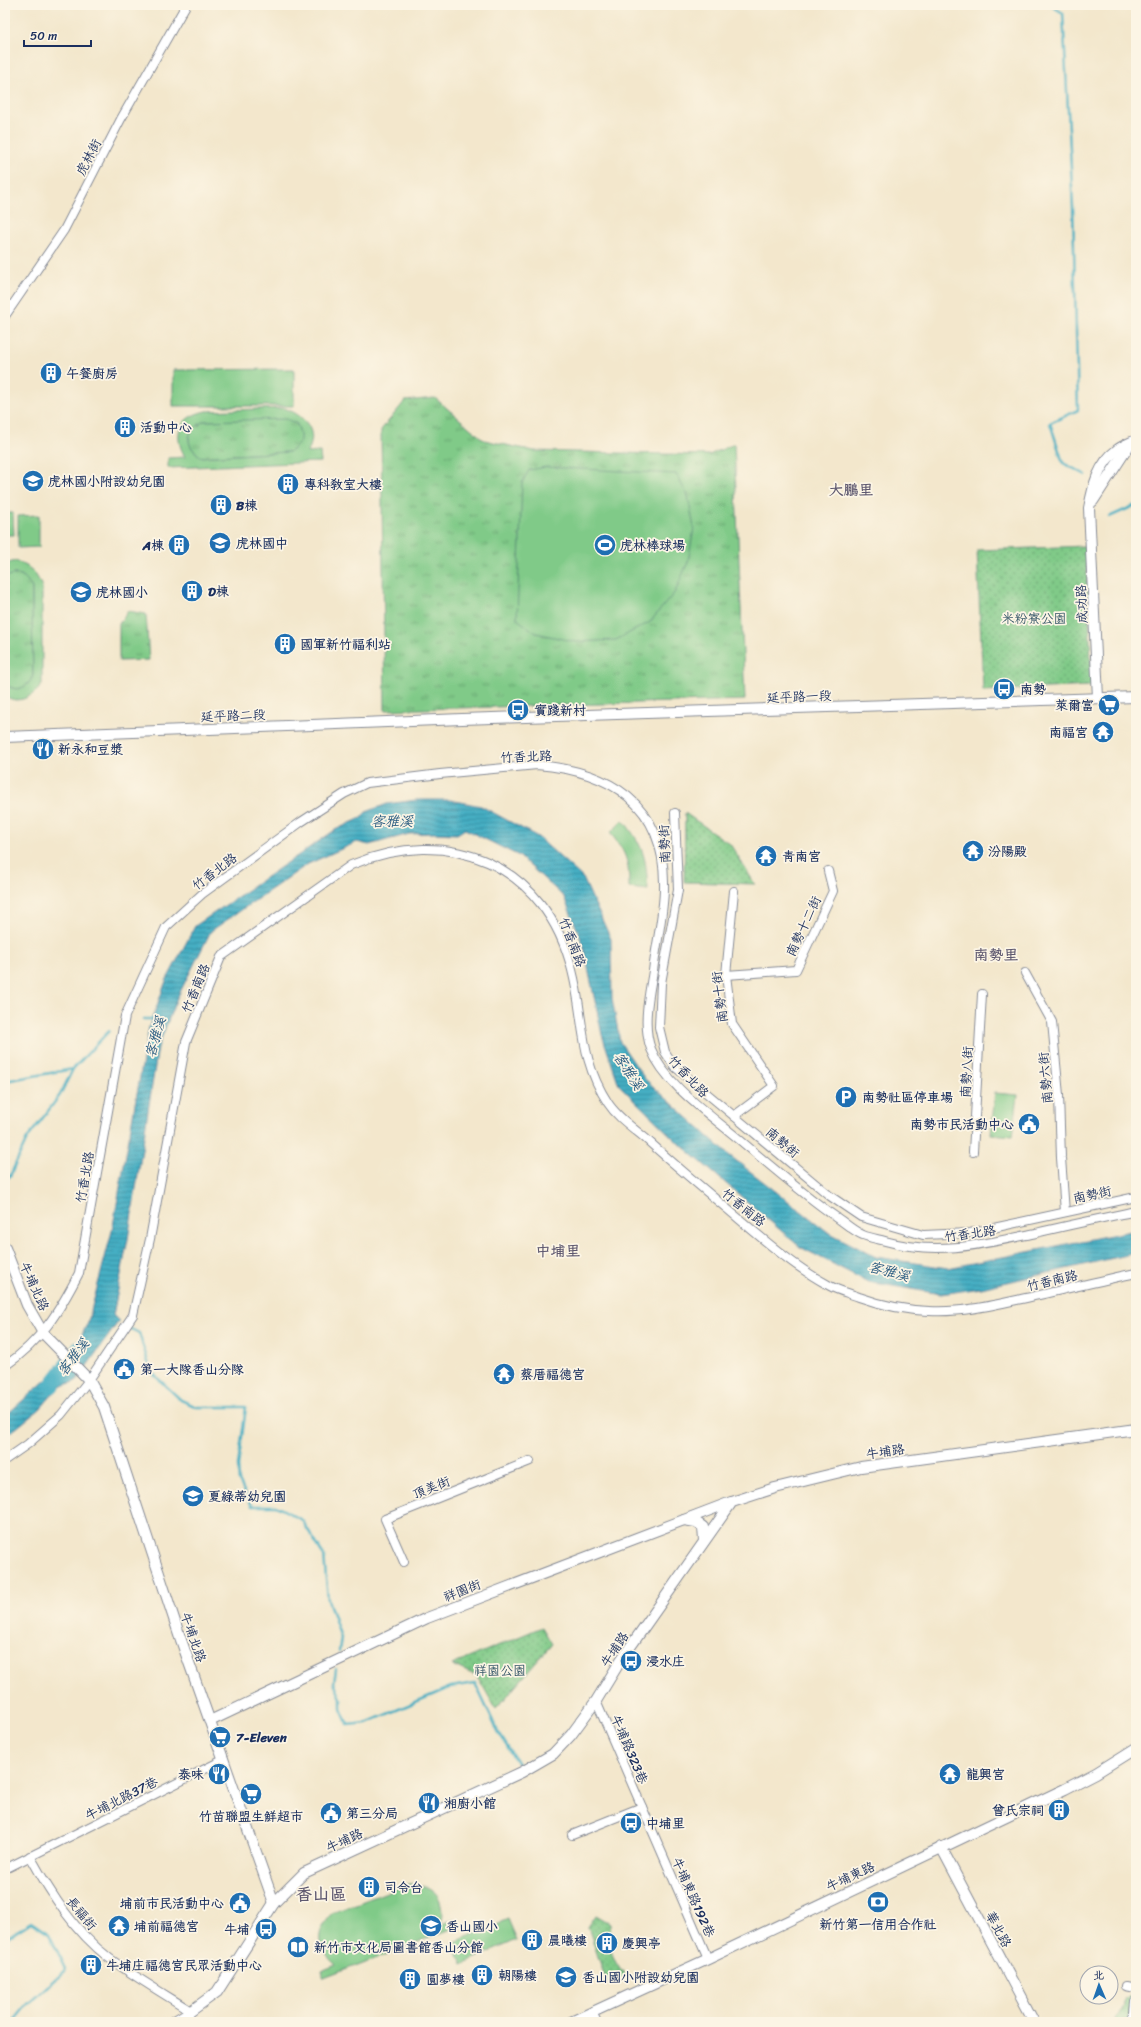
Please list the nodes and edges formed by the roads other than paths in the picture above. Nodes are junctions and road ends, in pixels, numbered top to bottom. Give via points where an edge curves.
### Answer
1 (186, 5) edge
2 (5, 316) edge
3 (1133, 441) edge
4 (1136, 697) edge
5 (1098, 698) junction
6 (462, 719) joint
7 (5, 738) edge
8 (675, 813) dead end
9 (828, 871) dead end
10 (734, 891) dead end
11 (1025, 973) dead end
12 (726, 975) junction
13 (982, 994) dead end
14 (734, 1116) junction
15 (973, 1152) dead end
16 (1136, 1197) edge
17 (1136, 1211) edge
18 (1065, 1212) junction
19 (5, 1248) edge
20 (1136, 1273) edge
21 (43, 1333) junction
22 (5, 1366) edge
23 (89, 1380) junction
24 (1136, 1429) edge
25 (5, 1460) edge
26 (530, 1461) dead end
27 (732, 1502) junction
28 (684, 1520) junction
29 (704, 1541) junction
30 (404, 1562) dead end
31 (596, 1701) junction
32 (210, 1721) junction
33 (1136, 1748) edge
34 (223, 1760) junction
35 (642, 1807) junction
36 (572, 1835) dead end
37 (658, 1844) joint
38 (941, 1847) junction
39 (30, 1856) junction
40 (5, 1869) edge
41 (274, 1904) junction
42 (708, 1959) junction
43 (1126, 1986) dead end
44 (1136, 1988) edge
45 (1136, 2004) edge
46 (191, 2011) junction
47 (592, 2012) junction
48 (173, 2022) edge
49 (571, 2022) edge
50 (597, 2022) edge
51 (1034, 2022) edge
52 (1134, 2022) edge

1 - 2 street, 虎林街 via 120,119 64,230
3 - 5 street, 成功路 via 1089,508
4 - 5 street, 延平路一段
5 - 6 street, 延平路一段
6 - 7 street, 延平路二段
8 - 14 street, 南勢街 via 678,890 662,983 659,1027 665,1052 675,1067
9 - 12 street, 南勢十二街 via 833,891 796,970
10 - 12 street, 南勢十街
11 - 18 street, 南勢六街 via 1052,1022 1059,1095
12 - 14 street, 南勢十街 via 732,1024 774,1086
13 - 15 street, 南勢八街
14 - 18 street, 南勢街 via 830,1196 861,1217 900,1230 923,1235 970,1233
16 - 18 street, 南勢街
17 - 21 street, 竹香北路 via 947,1250 906,1247 862,1235 822,1207 686,1094 661,1067 651,1048 647,1029 649,998 665,886 661,845 639,807 604,781 559,767 537,765 400,778 367,783 325,805 202,894 166,927 125,1016 79,1273 63,1304
19 - 21 street, 牛埔北路 via 27,1306
20 - 23 street, 竹香南路 via 977,1309 930,1311 882,1305 831,1287 793,1263 694,1182 609,1105 586,1059 572,970 564,944 546,908 510,875 484,860 445,849 397,850 373,855 351,865 221,957 186,1042 150,1238 133,1315
21 - 22 street, 竹香北路 via 28,1349
21 - 23 street, 牛埔北路
23 - 25 street, 竹香南路 via 46,1430
23 - 32 street, 牛埔北路 via 104,1407
24 - 27 street, 牛埔路 via 861,1467 775,1488
26 - 30 street, 頂美街 via 385,1519
27 - 28 street, 祥園街
27 - 29 street, 牛埔路
28 - 29 street via 696,1522 703,1527
28 - 32 street, 祥園街 via 427,1618
29 - 31 street, 牛埔路 via 621,1660
31 - 35 street, 牛埔路323巷
31 - 41 street, 牛埔路 via 571,1735 553,1754 522,1772 304,1873
32 - 34 street, 牛埔北路
33 - 38 street, 牛埔東路 via 1096,1773
34 - 39 street, 牛埔北路37巷
34 - 41 street, 牛埔北路
35 - 36 street
35 - 37 street, 牛埔路323巷
37 - 42 street, 牛埔東路192巷
38 - 42 street, 牛埔東路
38 - 51 street, 華北路
39 - 40 street, 牛埔北路37巷
39 - 46 street, 長福街 via 51,1894 87,1939 109,1958
41 - 46 street, 牛埔路 via 217,1992
42 - 47 street, 牛埔東路
43 - 44 street
45 - 52 street
46 - 48 street, 牛埔路
47 - 49 street, 牛埔東路
47 - 50 street

